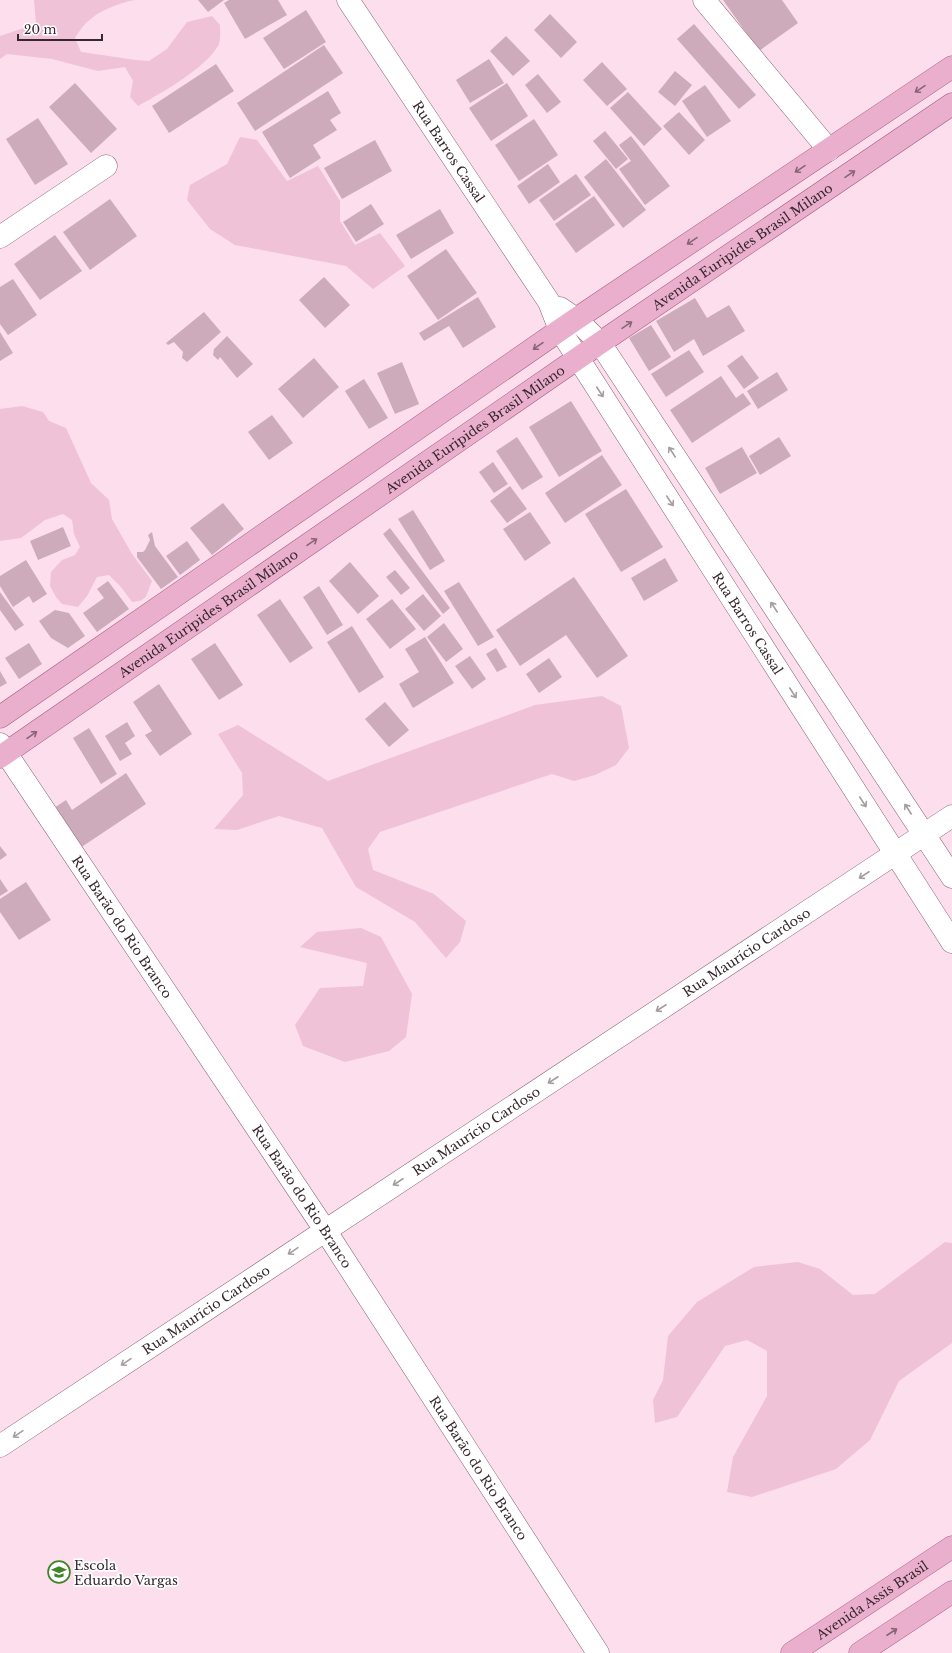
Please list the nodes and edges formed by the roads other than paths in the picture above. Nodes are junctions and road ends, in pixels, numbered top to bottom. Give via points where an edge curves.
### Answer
1 (348, 0) edge
2 (704, 0) edge
3 (952, 68) edge
4 (952, 104) edge
5 (829, 150) junction
6 (106, 166) dead end
7 (771, 189) junction
8 (789, 215) junction
9 (0, 237) edge
10 (568, 324) junction
11 (600, 344) junction
12 (579, 359) junction
13 (273, 528) junction
14 (294, 555) junction
15 (789, 630) junction
16 (763, 646) junction
17 (0, 717) edge
18 (2, 751) edge
19 (952, 816) edge
20 (925, 835) junction
21 (896, 854) junction
22 (952, 877) edge
23 (952, 942) edge
24 (325, 1230) junction
25 (0, 1446) edge
26 (952, 1547) edge
27 (952, 1592) edge
28 (598, 1653) edge
29 (792, 1653) edge
30 (860, 1653) edge

1 - 10 street, Rua Barros Cassal via 549,302
2 - 5 street
3 -> 5 main road
8 -> 4 main road, Avenida Euripides Brasil Milano
5 -> 7 main road
6 - 9 street
7 - 8 main road
7 -> 10 main road
11 -> 8 main road, Avenida Euripides Brasil Milano
10 - 11 street, Rua Barros Cassal
10 - 12 street, Rua Barros Cassal
10 -> 13 main road
11 - 12 main road, Avenida Euripides Brasil Milano
15 -> 11 street, Rua Barros Cassal
14 -> 12 main road, Avenida Euripides Brasil Milano
12 -> 16 street, Rua Barros Cassal
13 - 14 main road
13 - 17 main road
18 -> 14 main road, Avenida Euripides Brasil Milano
15 - 16 street
20 -> 15 street, Rua Barros Cassal
16 -> 21 street, Rua Barros Cassal
18 - 24 street, Rua Barão do Rio Branco
19 - 20 street, Rua Maurício Cardoso
20 - 21 street, Rua Maurício Cardoso
20 - 22 street, Rua Barros Cassal
21 - 23 street, Rua Barros Cassal
21 -> 24 street, Rua Maurício Cardoso
24 -> 25 street, Rua Maurício Cardoso
24 - 28 street, Rua Barão do Rio Branco
26 - 29 main road, Avenida Assis Brasil
30 -> 27 main road

